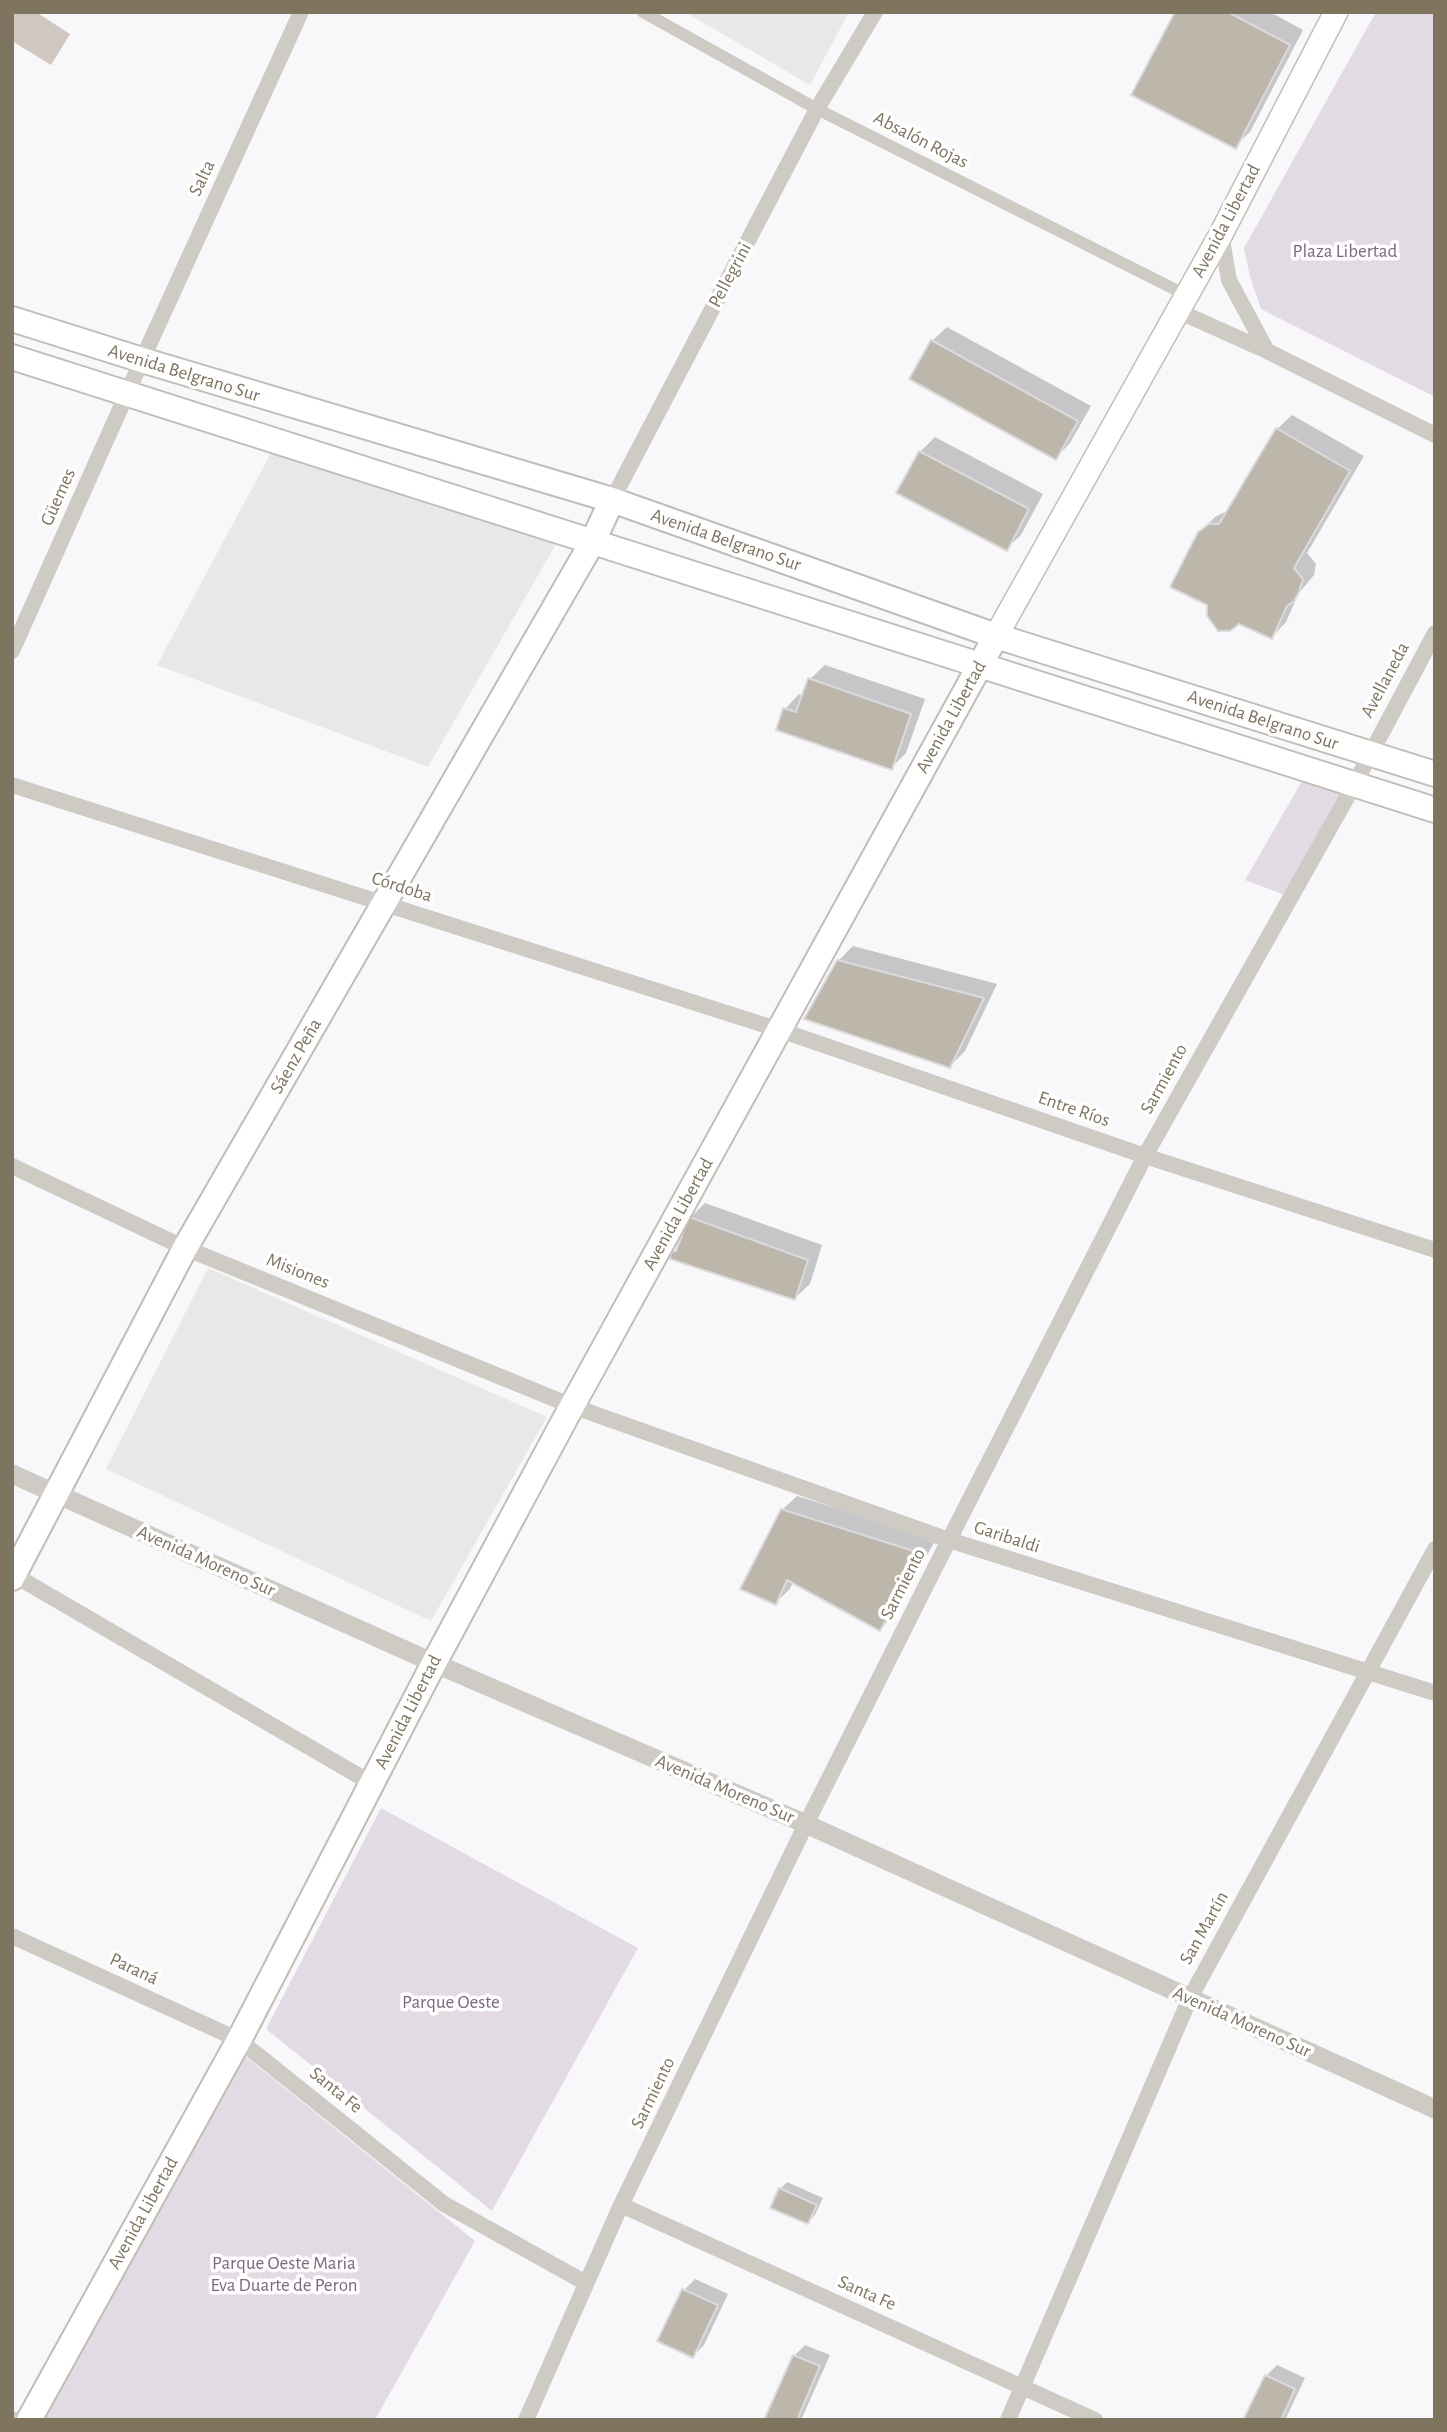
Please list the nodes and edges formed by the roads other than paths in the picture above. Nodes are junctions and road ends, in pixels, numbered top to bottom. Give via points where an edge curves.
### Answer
1 (301, 12) edge
2 (643, 12) edge
3 (876, 12) edge
4 (1336, 12) edge
5 (817, 110) junction
6 (1221, 234) junction
7 (1182, 303) junction
8 (12, 319) edge
9 (1267, 351) junction
10 (12, 357) edge
11 (142, 360) junction
12 (127, 393) junction
13 (1435, 435) edge
14 (612, 500) junction
15 (593, 541) junction
16 (1435, 633) edge
17 (996, 636) junction
18 (12, 651) edge
19 (978, 667) junction
20 (1370, 754) junction
21 (1435, 774) edge
22 (12, 785) edge
23 (1354, 785) junction
24 (1435, 810) edge
25 (383, 903) junction
26 (780, 1030) junction
27 (1145, 1156) junction
28 (12, 1166) edge
29 (185, 1248) junction
30 (1435, 1250) edge
31 (572, 1406) junction
32 (12, 1474) edge
33 (57, 1494) junction
34 (949, 1540) junction
35 (1435, 1549) edge
36 (13, 1576) edge
37 (434, 1663) junction
38 (1367, 1673) junction
39 (1435, 1693) edge
40 (372, 1783) junction
41 (806, 1824) junction
42 (12, 1936) edge
43 (1189, 1998) junction
44 (239, 2040) junction
45 (1435, 2109) edge
46 (621, 2205) junction
47 (586, 2283) junction
48 (1022, 2387) junction
49 (29, 2420) edge
50 (526, 2420) edge
51 (1008, 2420) edge
52 (1094, 2420) edge

1 - 11 street, Salta
2 - 5 street, Absalón Rojas
3 - 5 street, Pellegrini
4 - 6 main road, Avenida Libertad
5 - 7 street, Absalón Rojas
5 - 14 street, Pellegrini
6 - 7 main road, Avenida Libertad
6 - 9 street via 1229,280
7 - 9 street
7 - 17 main road, Avenida Libertad
8 - 11 main road, Avenida Belgrano Sur
9 - 13 street
10 - 12 main road, Avenida Belgrano Sur
11 - 12 street, Güemes
11 - 14 main road, Avenida Belgrano Sur
12 - 15 main road, Avenida Belgrano Sur
12 - 18 street, Güemes
14 - 15 main road, Pellegrini
14 - 17 main road, Avenida Belgrano Sur
15 - 19 main road, Avenida Belgrano Sur
15 - 25 main road, Sáenz Peña
16 - 20 street, Avellaneda
17 - 19 main road, Avenida Libertad
17 - 20 main road, Avenida Belgrano Sur
19 - 23 main road, Avenida Belgrano Sur
19 - 26 main road, Avenida Libertad
20 - 21 main road, Avenida Belgrano Sur
20 - 23 street, Avellaneda
22 - 25 street, Córdoba
23 - 24 main road, Avenida Belgrano Sur
23 - 27 street, Sarmiento
25 - 26 street, Córdoba
25 - 29 main road, Sáenz Peña
26 - 27 street, Entre Ríos
26 - 31 main road, Avenida Libertad
27 - 30 street, Entre Ríos
27 - 34 street, Sarmiento
28 - 29 street, Misiones
29 - 31 street, Misiones
29 - 33 main road, Sáenz Peña
31 - 34 street, Garibaldi
31 - 37 main road, Avenida Libertad
32 - 33 street, Avenida Moreno Sur
33 - 36 main road, Sáenz Peña
33 - 37 street, Avenida Moreno Sur
34 - 38 street, Garibaldi
34 - 41 street, Sarmiento
35 - 38 street, San Martín
36 - 40 street
37 - 40 main road, Avenida Libertad
37 - 41 street, Avenida Moreno Sur
38 - 39 street, Garibaldi
38 - 43 street, San Martín
40 - 44 main road, Avenida Libertad
41 - 43 street, Avenida Moreno Sur
41 - 46 street, Sarmiento
42 - 44 street, Paraná
43 - 45 street, Avenida Moreno Sur
43 - 48 street, San Martín
44 - 47 street, Santa Fe via 444,2203
44 - 49 main road, Avenida Libertad
46 - 47 street, Sarmiento
46 - 48 street, Santa Fe
47 - 50 street, Sarmiento
48 - 51 street, San Martín
48 - 52 street, Santa Fe

